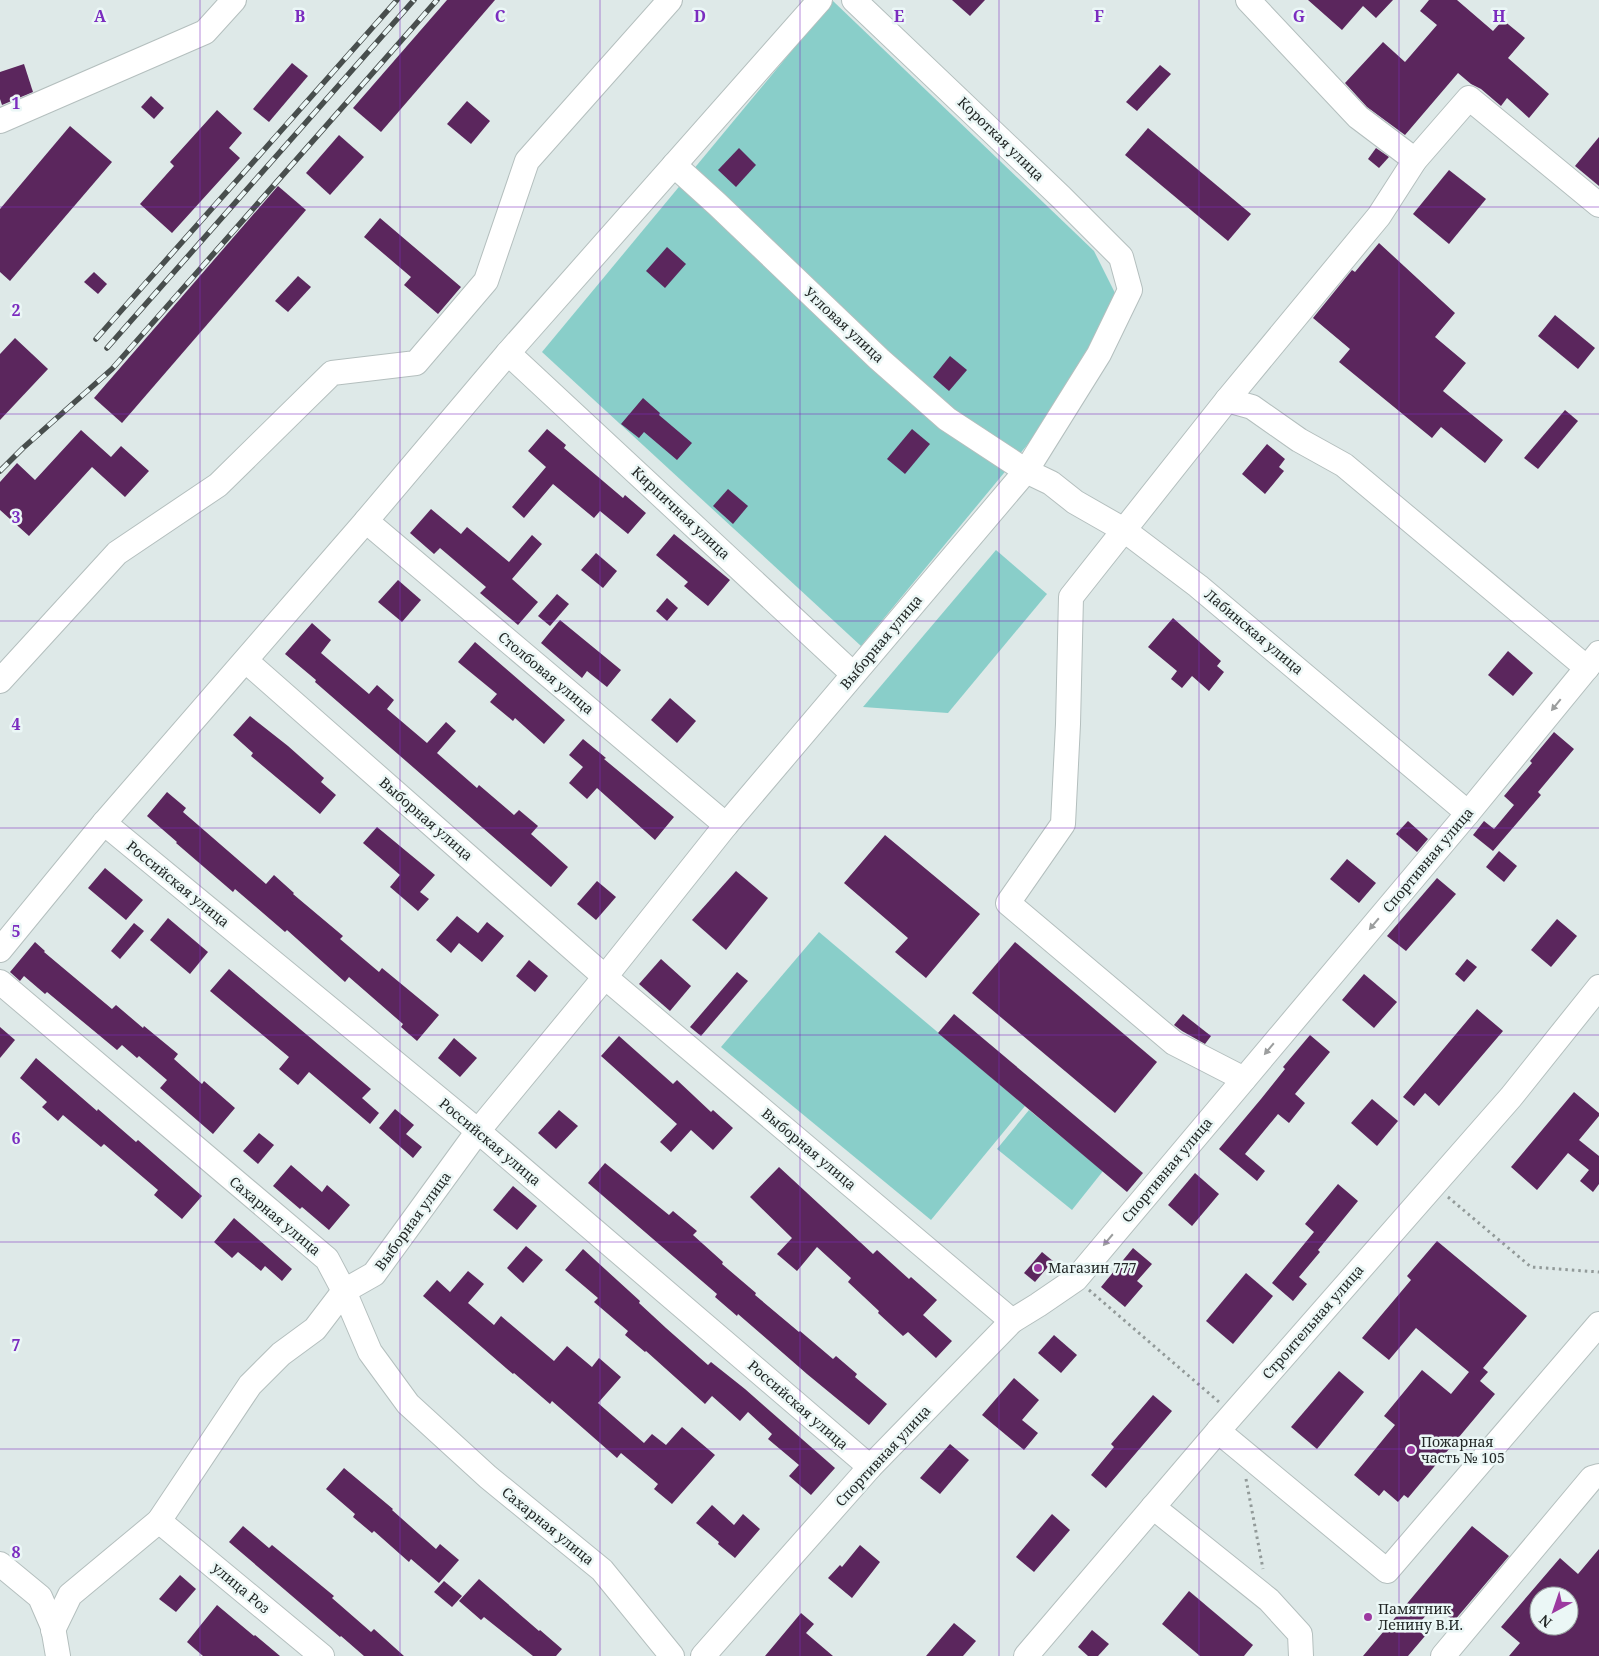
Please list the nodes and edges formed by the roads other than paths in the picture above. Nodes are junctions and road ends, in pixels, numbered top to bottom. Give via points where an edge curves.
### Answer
1 (234, 0) edge
2 (670, 0) edge
3 (820, 0) edge
4 (854, 0) edge
5 (1248, 0) edge
6 (0, 121) edge
7 (1415, 160) junction
8 (674, 165) junction
9 (1599, 205) edge
10 (1130, 290) joint
11 (508, 352) junction
12 (1228, 400) junction
13 (1026, 472) junction
14 (366, 521) junction
15 (1124, 530) junction
16 (1593, 660) edge
17 (246, 661) junction
18 (853, 674) junction
19 (0, 681) edge
20 (1468, 813) junction
21 (104, 824) junction
22 (726, 825) junction
23 (0, 950) edge
24 (605, 977) junction
25 (0, 982) edge
26 (1599, 987) edge
27 (1244, 1079) junction
28 (478, 1131) junction
29 (344, 1291) junction
30 (1012, 1321) junction
31 (1599, 1324) edge
32 (1225, 1422) junction
33 (870, 1467) junction
34 (1599, 1476) edge
35 (1153, 1507) junction
36 (159, 1521) junction
37 (0, 1564) edge
38 (70, 1595) junction
39 (40, 1597) junction
40 (53, 1630) junction
41 (58, 1656) edge
42 (322, 1656) edge
43 (672, 1656) edge
44 (703, 1656) edge
45 (1026, 1656) edge
46 (1301, 1656) edge
47 (1443, 1656) edge

1 - 6 street via 205,32
2 - 19 street via 527,161 486,280 416,363 332,373 218,485 117,553
3 - 8 street
4 - 10 street, Короткая улица via 1121,257
5 - 7 street via 1358,117
7 - 9 street via 1469,98
7 - 12 street via 1380,216
8 - 11 street
8 - 13 street, Угловая улица via 947,419
10 - 13 street, Выборная улица via 1099,354
11 - 14 street
11 - 18 street, Кирпичная улица
12 - 15 street
12 - 16 street via 1252,407 1299,440 1344,465
13 - 15 street, Лабинская улица via 1051,483 1075,502
13 - 18 street, Выборная улица
14 - 17 street
14 - 22 street, Столбовая улица
15 - 20 street, Лабинская улица via 1198,586
15 - 27 street via 1071,597 1063,824 1008,903 1174,1043
16 -> 20 street, Спортивная улица
17 - 21 street
17 - 24 street, Выборная улица
18 - 22 street, Выборная улица
20 -> 27 street, Спортивная улица
21 - 23 street
21 - 28 street, Российская улица
22 - 24 street, Выборная улица
24 - 28 street, Выборная улица
24 - 30 street, Выборная улица
25 - 29 street, Сахарная улица via 327,1259
26 - 32 street, Строительная улица via 1511,1097
27 -> 30 street, Спортивная улица via 1076,1278
28 - 29 street, Выборная улица via 374,1274
28 - 33 street, Российская улица
29 - 36 street via 315,1329 281,1354 250,1385
29 - 43 street, Сахарная улица via 370,1352 408,1404 488,1478 602,1570
30 - 33 street, Спортивная улица
31 - 32 street via 1387,1571 1240,1449
32 - 35 street, Строительная улица
33 - 44 street, Спортивная улица
34 - 47 street via 1592,1478
35 - 45 street, Строительная улица
35 - 46 street via 1269,1600 1300,1634
36 - 38 street
36 - 42 street, улица Роз
37 - 39 street
38 - 39 street
38 - 40 street
39 - 40 street
40 - 41 street

